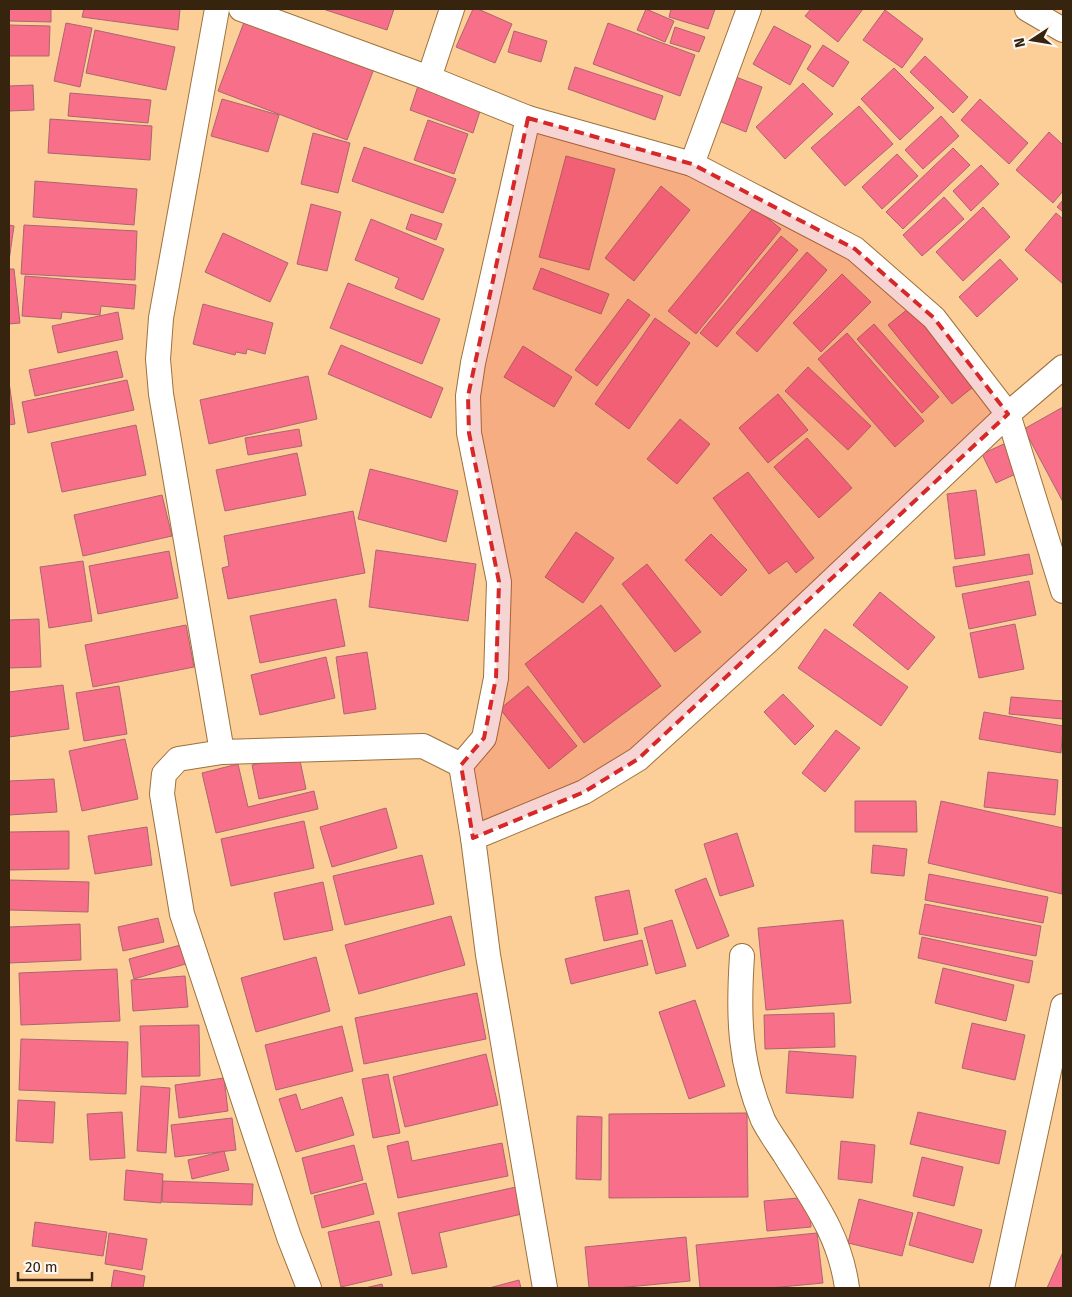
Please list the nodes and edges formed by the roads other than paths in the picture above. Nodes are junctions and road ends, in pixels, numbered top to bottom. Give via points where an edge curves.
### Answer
1 (217, 9) edge
2 (241, 9) edge
3 (452, 9) edge
4 (749, 9) edge
5 (1027, 9) edge
6 (1063, 30) edge
7 (429, 78) junction
8 (528, 118) junction
9 (692, 164) junction
10 (1063, 367) edge
11 (1008, 414) junction
12 (1063, 591) edge
13 (222, 752) junction
14 (461, 765) junction
15 (473, 838) junction
16 (742, 956) dead end
17 (1063, 1006) edge
18 (310, 1288) edge
19 (545, 1288) edge
20 (847, 1288) edge
21 (1002, 1288) edge

1 - 13 street via 161,318 158,358 161,394
2 - 7 street
3 - 7 street
4 - 9 street
5 - 6 street
7 - 8 street
8 - 9 street
8 - 14 street via 468,396 469,433 499,582 496,678 484,738
9 - 11 street via 855,249 934,318
10 - 11 street
11 - 12 street
11 - 15 street via 638,759 584,792
13 - 14 street via 423,746
13 - 18 street via 178,759 164,774 162,794 171,849 182,914 289,1237
14 - 15 street
15 - 19 street via 488,956
16 - 20 street via 740,1040 750,1084 764,1121 826,1220 840,1251
17 - 21 street

